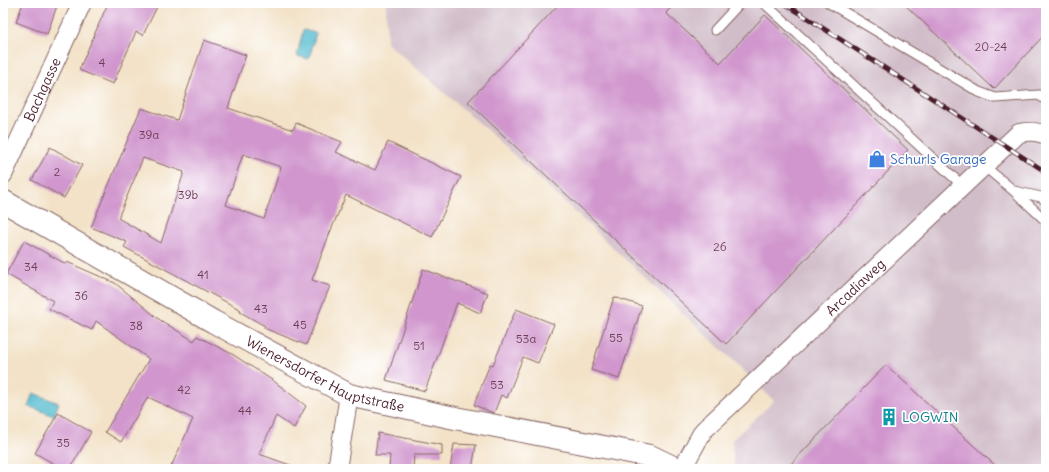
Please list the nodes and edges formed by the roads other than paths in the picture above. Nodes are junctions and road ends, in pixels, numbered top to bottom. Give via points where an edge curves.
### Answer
1 (82, 3) edge
2 (740, 3) edge
3 (764, 3) edge
4 (830, 3) edge
5 (715, 30) dead end
6 (1046, 100) edge
7 (1046, 135) edge
8 (984, 166) junction
9 (3, 175) edge
10 (963, 186) junction
11 (1014, 191) junction
12 (3, 201) edge
13 (1046, 201) edge
14 (1046, 221) edge
15 (349, 395) junction
16 (337, 469) edge
17 (677, 469) edge
18 (682, 469) edge

1 - 9 street, Bachgasse
2 - 5 lane
3 - 10 lane
4 - 6 lane via 979,92 996,98 1039,95
7 - 8 street, Arcadiaweg via 1029,131 1019,134
8 - 10 street, Arcadiaweg
8 - 11 lane
10 - 18 street, Arcadiaweg via 703,431
11 - 13 lane via 1041,197
11 - 14 lane
12 - 15 street, Wienersdorfer Hauptstraße via 214,322
15 - 16 street
15 - 17 street, Wienersdorfer Hauptstraße via 650,456

